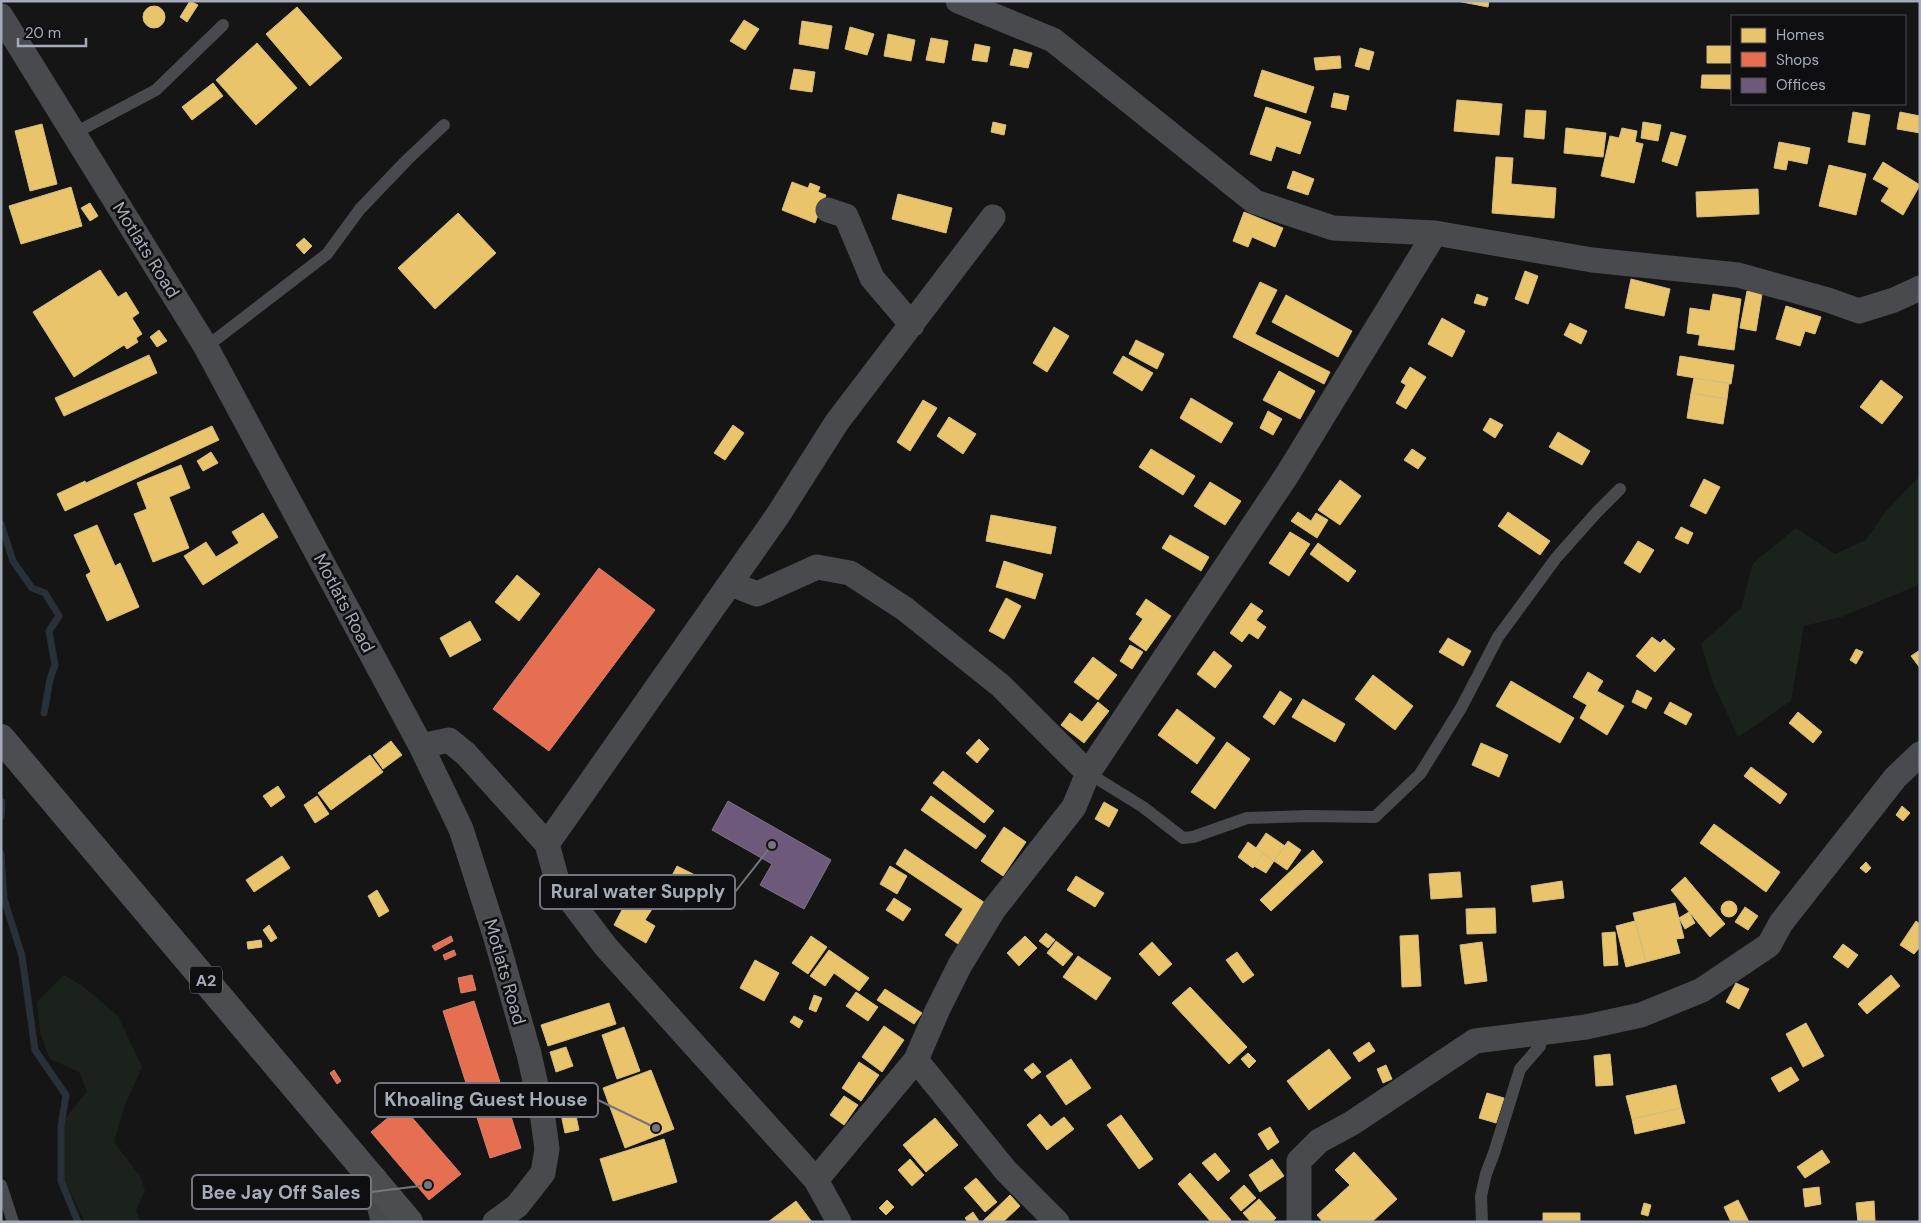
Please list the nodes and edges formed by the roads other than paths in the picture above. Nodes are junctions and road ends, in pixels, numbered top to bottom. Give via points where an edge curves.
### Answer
1 (958, 1) edge
2 (1, 16) edge
3 (223, 25) dead end
4 (444, 125) dead end
5 (73, 134) junction
6 (828, 210) dead end
7 (993, 217) dead end
8 (1435, 233) junction
9 (1920, 288) edge
10 (912, 325) junction
11 (206, 347) junction
12 (1620, 490) dead end
13 (730, 584) junction
14 (1, 738) edge
15 (421, 746) junction
16 (1920, 754) edge
17 (1088, 774) junction
18 (547, 844) junction
19 (1543, 1033) junction
20 (916, 1060) junction
21 (374, 1180) junction
22 (816, 1180) junction
23 (1, 1185) edge
24 (13, 1222) edge
25 (385, 1222) edge
26 (409, 1222) edge
27 (495, 1222) edge
28 (839, 1222) edge
29 (1057, 1222) edge
30 (1300, 1222) edge
31 (1482, 1222) edge

1 - 8 street via 1053,40 1256,202 1333,228
2 - 5 street, Motlats Road
3 - 5 lane via 156,90
4 - 11 lane via 360,210 326,254
5 - 11 street, Motlats Road
6 - 10 street via 846,216 872,278
7 - 10 street
8 - 9 street via 1592,260 1738,275 1859,311
8 - 17 street via 1287,475
10 - 13 street via 837,422
11 - 15 street, Motlats Road
12 - 17 lane via 1556,558 1498,637 1461,708 1420,774 1375,817 1247,818 1183,838 1143,807
13 - 17 street via 756,594 817,567 850,573 905,609 1000,685
13 - 18 street
14 - 21 main road, A2
15 - 18 street via 449,740 466,754
15 - 27 street, Motlats Road via 461,829 496,938 529,1054 548,1149 543,1173 517,1206
16 - 19 street via 1895,778 1781,923 1769,945 1702,990 1641,1016
17 - 20 street via 1074,807 994,908 960,965
18 - 22 street via 558,884 606,947
19 - 30 street via 1475,1041 1352,1124 1319,1141 1300,1161
19 - 31 lane via 1540,1046 1520,1069 1486,1174 1481,1196
20 - 22 street
20 - 29 street via 1006,1171
21 - 25 main road
21 - 26 main road, A2
22 - 28 street
23 - 24 lane

